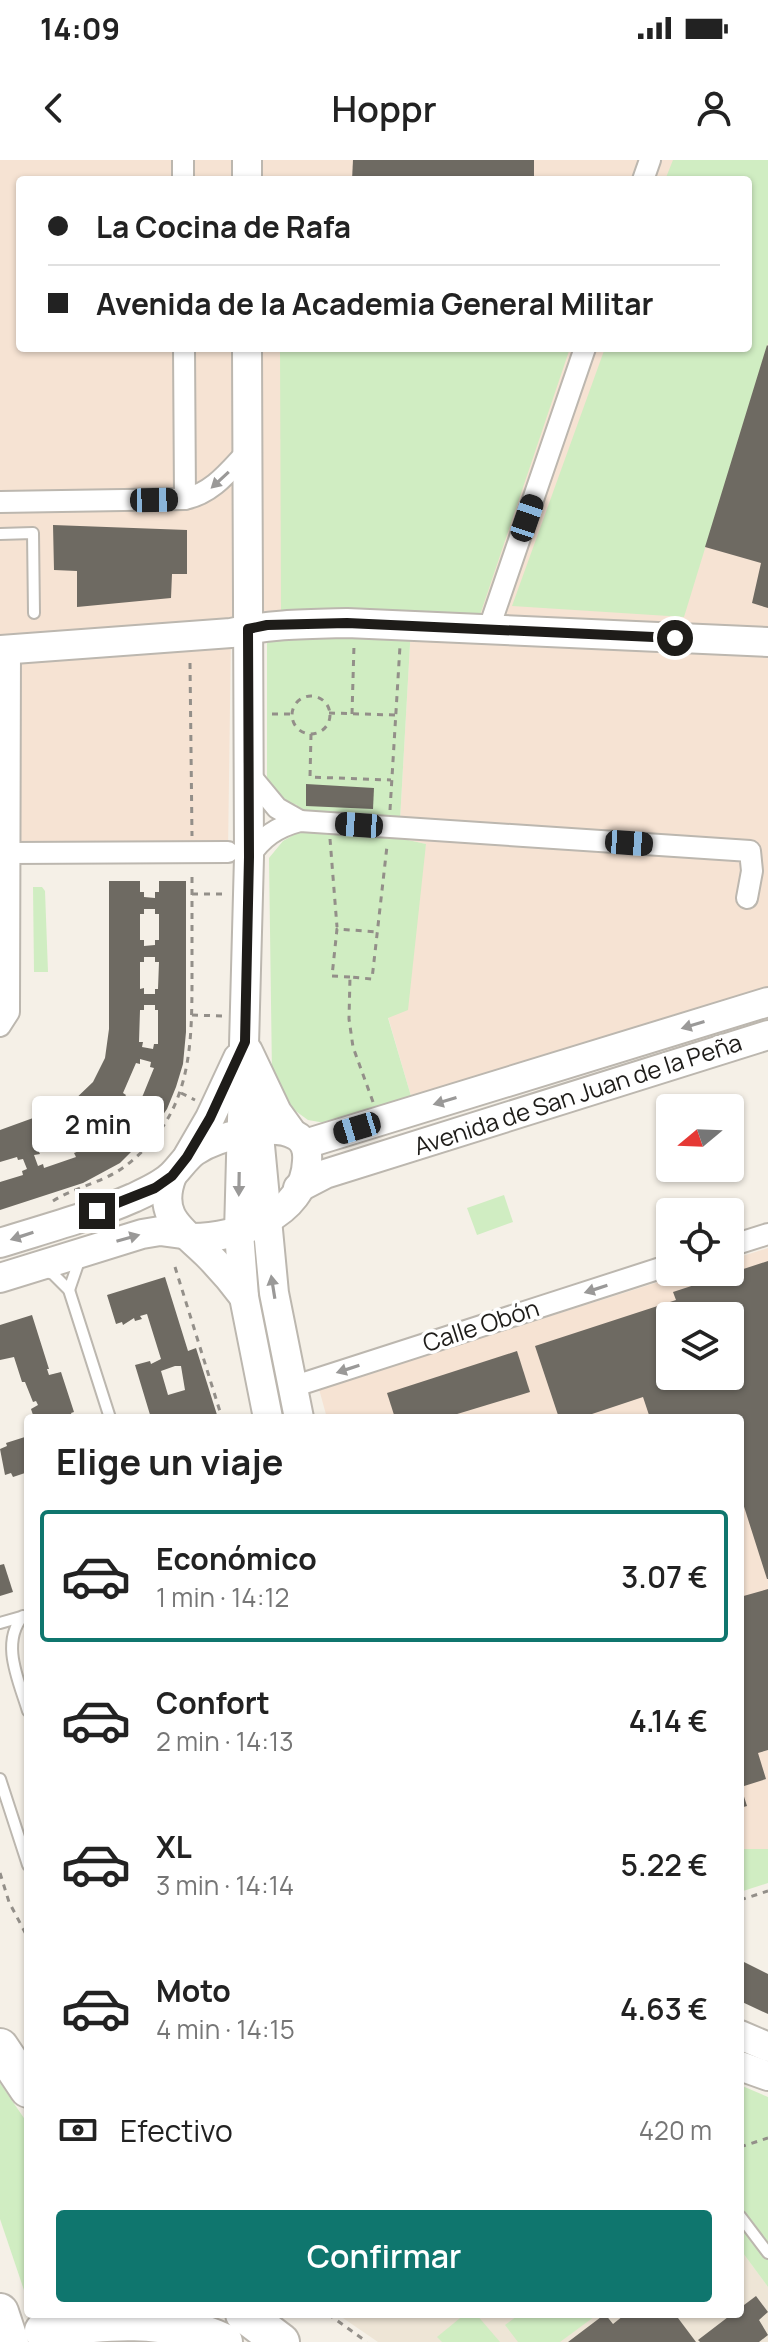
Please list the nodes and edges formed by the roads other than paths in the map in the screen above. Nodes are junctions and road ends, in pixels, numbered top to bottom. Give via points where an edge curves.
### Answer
1 (184, 352) edge
2 (247, 352) edge
3 (584, 352) edge
4 (248, 451) junction
5 (185, 499) junction
6 (0, 502) edge
7 (0, 534) edge
8 (34, 613) dead end
9 (248, 629) junction
10 (488, 631) junction
11 (768, 642) edge
12 (5, 650) edge
13 (248, 773) junction
14 (300, 821) junction
15 (9, 853) junction
16 (238, 855) junction
17 (747, 898) dead end
18 (765, 1004) edge
19 (0, 1026) edge
20 (768, 1035) edge
21 (245, 1042) junction
22 (250, 1133) junction
23 (300, 1139) junction
24 (179, 1166) junction
25 (298, 1188) junction
26 (265, 1221) junction
27 (239, 1233) junction
28 (768, 1234) edge
29 (187, 1236) junction
30 (744, 1242) edge
31 (0, 1243) edge
32 (83, 1251) junction
33 (33, 1268) junction
34 (656, 1270) edge
35 (0, 1278) edge
36 (69, 1290) junction
37 (244, 1297) junction
38 (292, 1387) junction
39 (109, 1414) edge
40 (267, 1414) edge
41 (298, 1414) edge
42 (24, 1616) edge
43 (24, 1617) edge
44 (0, 1623) edge
45 (24, 1698) edge
46 (0, 1779) edge
47 (24, 1853) edge
48 (744, 2037) edge
49 (0, 2047) edge
50 (768, 2047) edge
51 (744, 2067) edge
52 (768, 2076) edge
53 (24, 2083) edge
54 (744, 2221) edge
55 (768, 2253) edge
56 (0, 2312) edge
57 (249, 2318) edge
58 (26, 2336) edge
59 (224, 2342) edge
60 (281, 2342) edge

1 - 5 street
2 - 4 main road
3 - 10 street
4 -> 5 street via 211,488
4 - 9 main road
5 - 6 street
7 - 8 lane via 33,533
9 - 10 main road via 354,624
9 - 12 main road
9 - 13 main road
10 - 11 main road
12 - 15 street
13 - 14 street via 277,808
13 - 16 main road
14 - 16 street
14 - 17 street via 750,851
15 - 16 street
15 - 19 street via 9,1012
16 - 21 main road
18 -> 23 main road, Avenida de San Juan de la Peña via 379,1121
20 - 25 main road, Avenida de San Juan de la Peña via 325,1174
21 - 22 main road
21 - 23 main road via 277,1112
21 - 24 main road via 210,1118
22 - 23 main road, Avenida de San Juan de la Peña via 282,1131
22 - 24 main road via 203,1146
22 - 26 main road
22 -> 27 main road
23 - 25 main road via 306,1171
24 - 29 main road via 168,1184 169,1205 173,1221
24 -> 31 main road via 155,1188 123,1202
25 - 26 main road, Avenida de San Juan de la Peña
26 - 27 main road, Avenida de San Juan de la Peña
38 -> 26 main road
27 - 29 main road, Avenida de San Juan de la Peña
27 - 37 main road
28 - 30 street
32 -> 29 main road, Avenida de San Juan de la Peña via 160,1231
29 - 37 main road
32 - 33 main road, Avenida de San Juan de la Peña
32 - 36 lane
33 - 35 main road, Avenida de San Juan de la Peña
33 - 36 lane via 53,1274
34 -> 38 street, Calle Obón
36 - 39 lane
37 - 40 main road
38 - 41 main road
42 - 44 lane
43 - 45 lane via 12,1632 9,1649
46 - 47 lane
48 - 50 main road
49 - 53 highway
51 - 52 main road
54 - 55 lane
56 - 58 highway
57 - 60 highway
58 - 59 highway via 111,2321 146,2321

